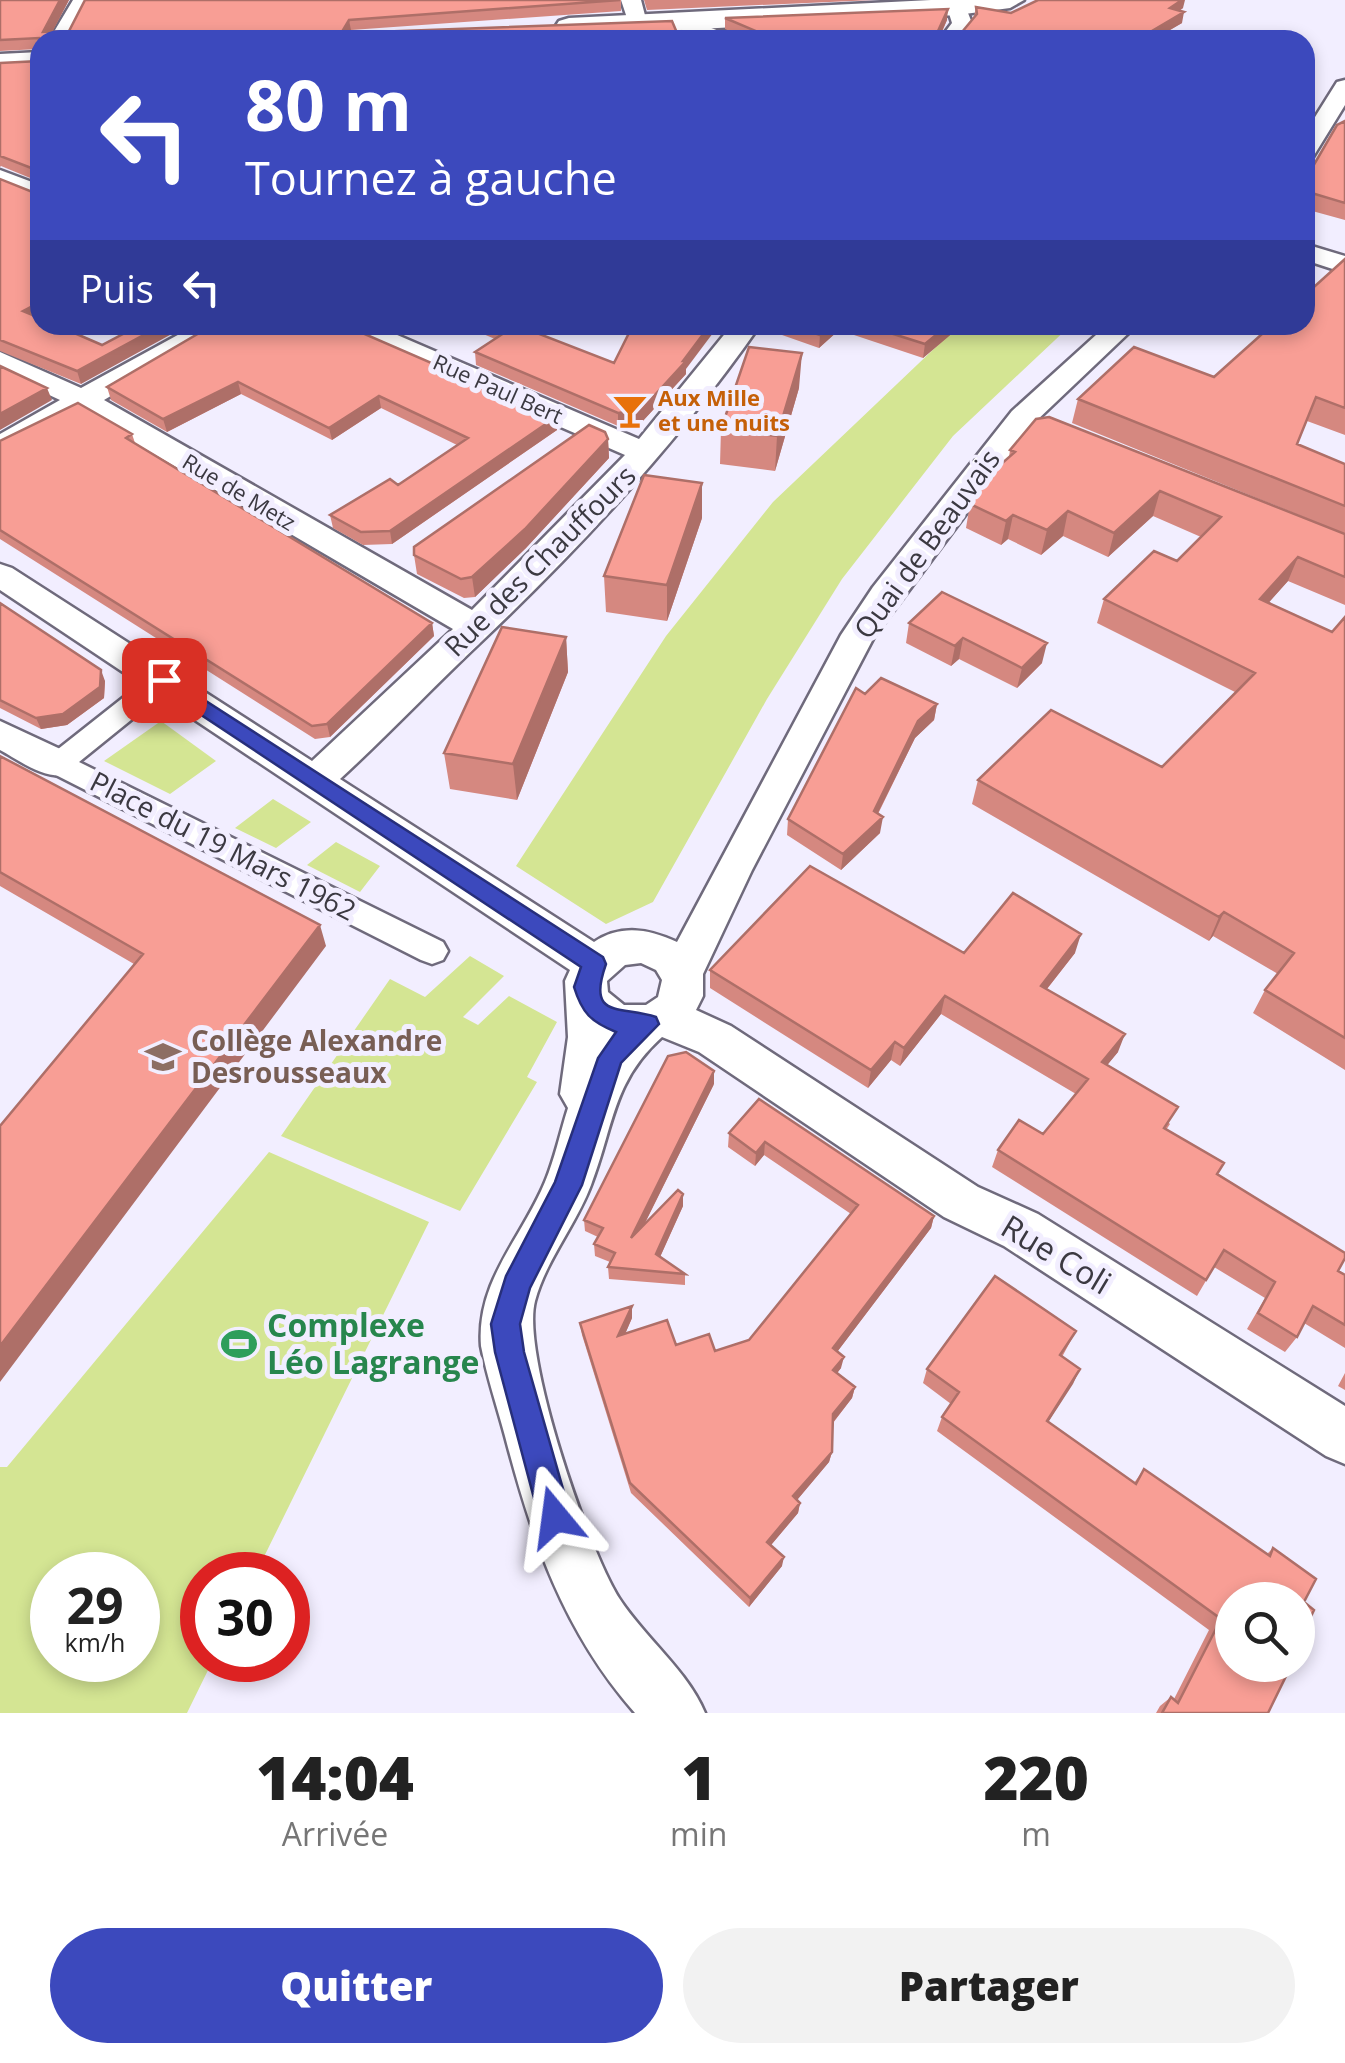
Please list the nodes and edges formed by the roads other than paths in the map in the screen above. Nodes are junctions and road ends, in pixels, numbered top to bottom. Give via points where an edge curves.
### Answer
1 (83, 0) edge
2 (1010, 0) edge
3 (795, 6) edge
4 (957, 7) junction
5 (634, 11) edge
6 (675, 20) junction
7 (546, 28) edge
8 (64, 30) edge
9 (700, 30) edge
10 (957, 30) edge
11 (30, 62) edge
12 (0, 64) edge
13 (1345, 87) edge
14 (1315, 136) edge
15 (0, 178) edge
16 (30, 190) edge
17 (1315, 255) edge
18 (1345, 265) edge
19 (198, 335) edge
20 (374, 335) edge
21 (738, 335) edge
22 (1105, 337) edge
23 (0, 362) edge
24 (84, 399) junction
25 (586, 428) junction
26 (0, 446) edge
27 (557, 448) edge
28 (645, 453) junction
29 (414, 548) edge
30 (377, 574) junction
31 (0, 575) edge
32 (476, 627) junction
33 (164, 680) junction
34 (0, 734) edge
35 (58, 764) junction
36 (314, 779) junction
37 (732, 870) junction
38 (637, 946) junction
39 (432, 951) dead end
40 (591, 981) junction
41 (669, 1002) junction
42 (580, 1148) junction
43 (1345, 1437) edge
44 (675, 1713) edge

1 - 8 street
2 - 4 main road
3 - 4 main road
3 - 6 main road
4 - 10 street via 962,23
5 - 6 main road
5 - 7 main road
6 - 9 street
11 - 12 main road
13 - 14 street
15 - 16 street
17 - 18 street
19 - 24 street
20 - 25 street, Rue Paul Bert
21 - 28 street, Rue des Chauffours
22 - 37 street, Quai de Beauvais via 858,635
23 - 24 street, Rue de Metz
24 - 26 street
24 - 30 street, Rue de Metz
25 - 27 street
25 - 28 street, Rue Paul Bert
28 - 32 street, Rue des Chauffours
29 - 30 street
30 - 32 street, Rue de Metz
31 - 33 street
32 - 36 street, Rue des Chauffours
33 - 35 street, Place du 19 Mars 1962
33 - 36 street
34 - 35 street
35 - 39 street, Place du 19 Mars 1962
36 - 40 street
37 - 38 street, Quai de Beauvais via 675,931
37 - 41 street, Quai de Beauvais
38 - 40 street via 616,949
38 - 41 street via 665,954
40 - 41 street via 601,1015 615,1022
40 - 42 street
41 - 42 street via 610,1058
41 - 43 street, Rue Coli via 698,1030 939,1188 1021,1230
42 - 44 street via 516,1286 506,1324 510,1352 578,1580 619,1648

